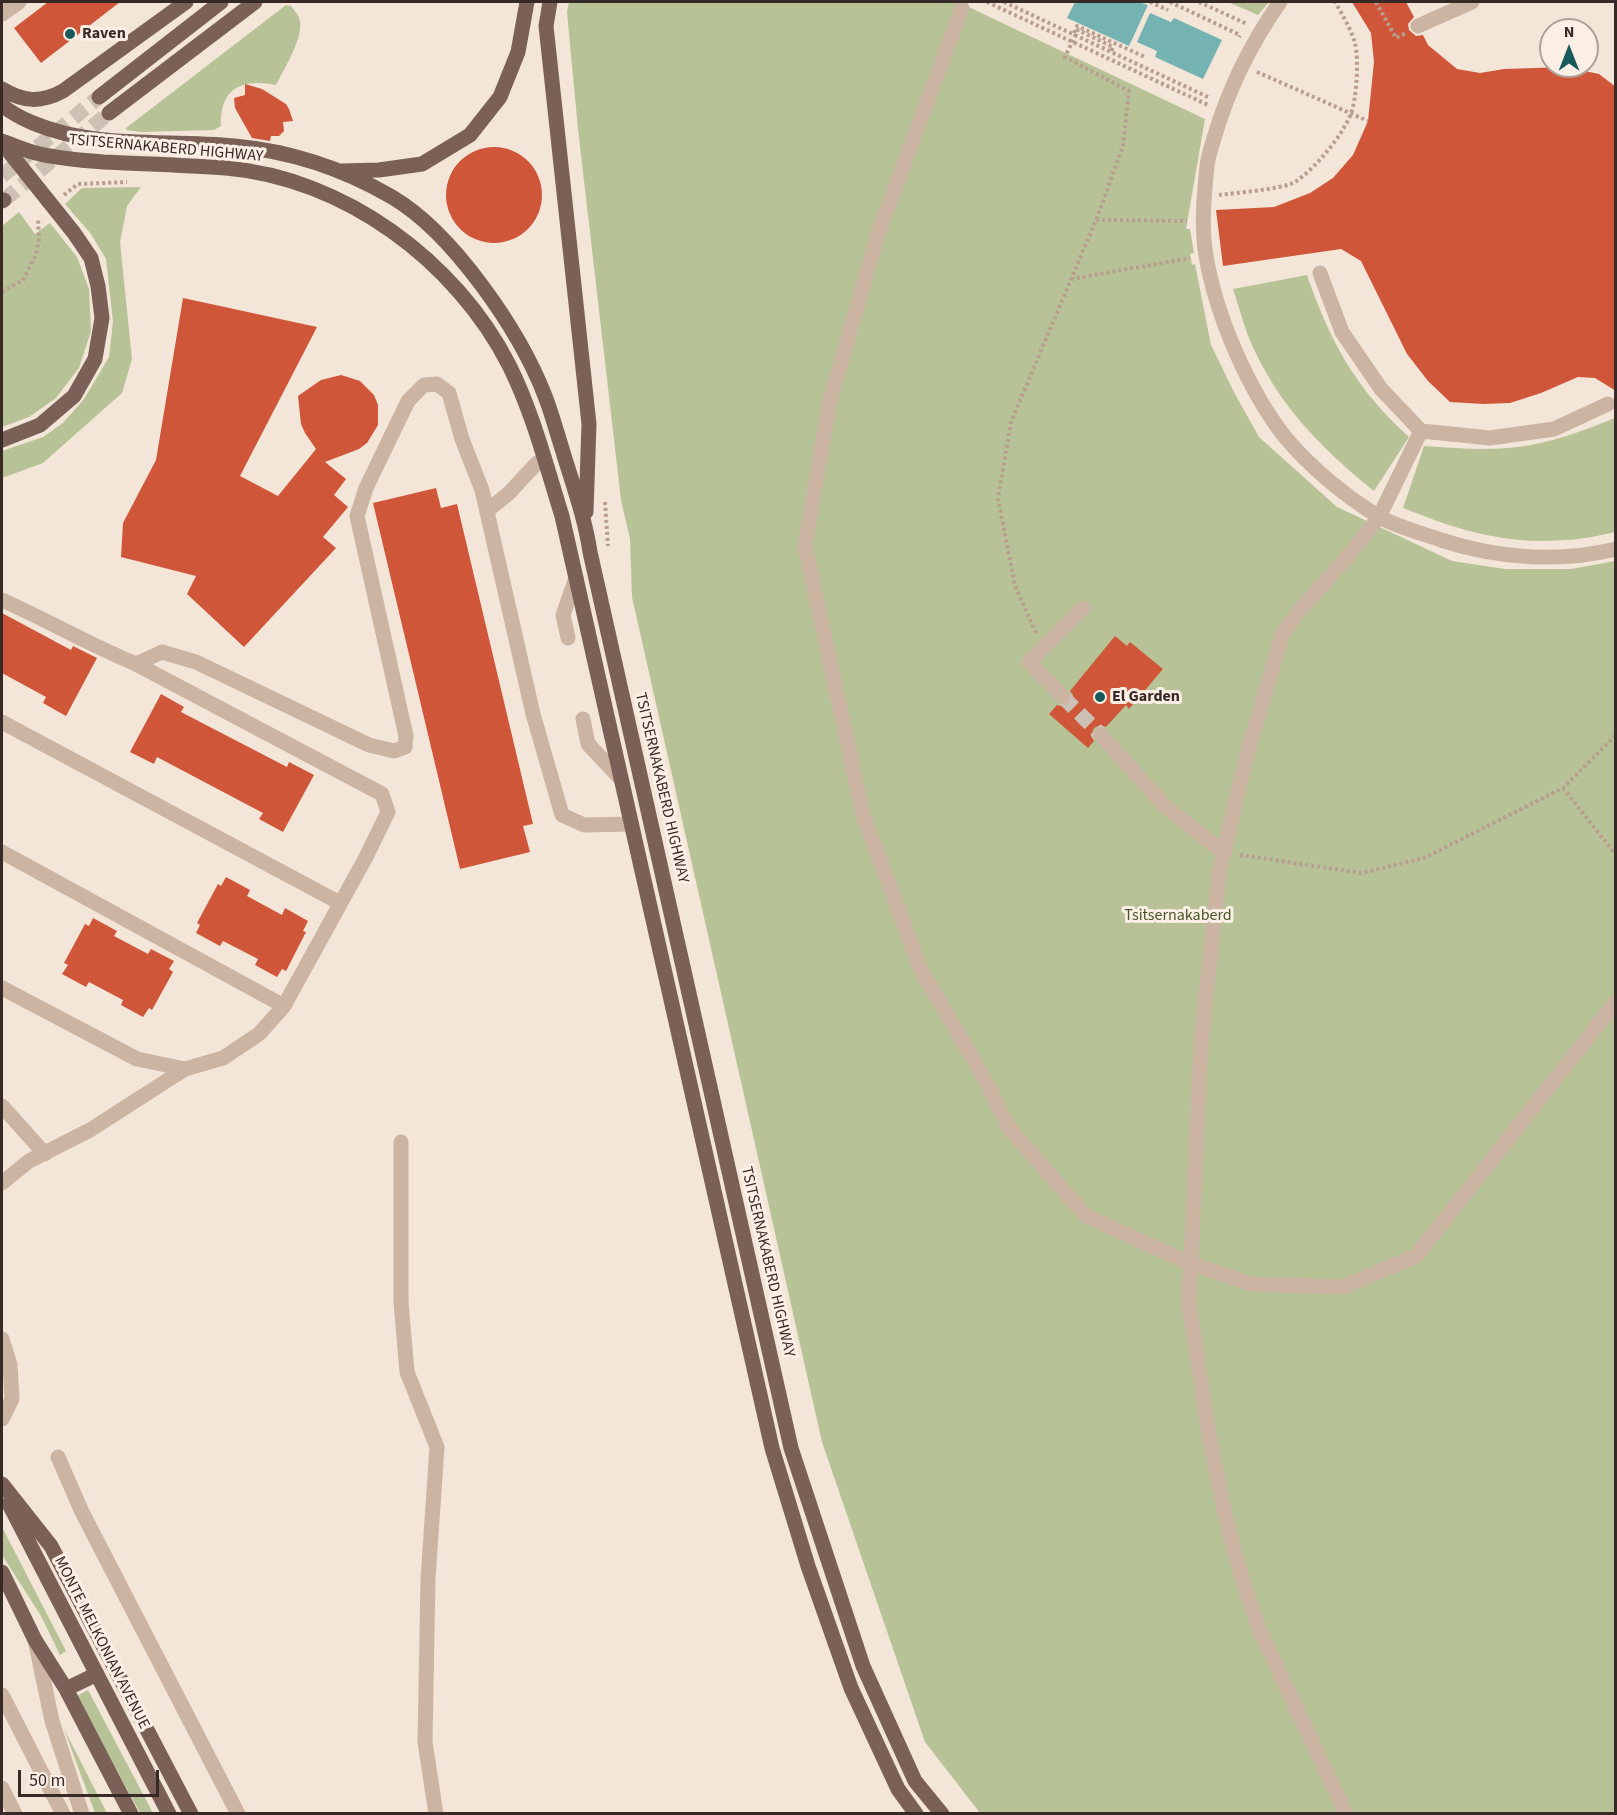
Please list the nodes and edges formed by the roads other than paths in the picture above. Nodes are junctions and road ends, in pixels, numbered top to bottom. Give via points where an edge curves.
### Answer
1 (19, 2) edge
2 (186, 2) edge
3 (221, 2) edge
4 (255, 2) edge
5 (527, 2) edge
6 (550, 2) edge
7 (1280, 2) edge
8 (1472, 2) edge
9 (962, 8) dead end
10 (2, 14) edge
11 (1418, 26) dead end
12 (2, 89) edge
13 (99, 97) tunnel mouth
14 (2, 105) edge
15 (110, 114) tunnel mouth
16 (2, 142) edge
17 (339, 171) junction
18 (1320, 273) dead end
19 (1608, 404) dead end
20 (1421, 431) junction
21 (2, 440) edge
22 (537, 463) dead end
23 (487, 511) junction
24 (1379, 517) junction
25 (586, 524) junction
26 (1616, 549) edge
27 (576, 578) junction
28 (2, 600) edge
29 (1083, 608) dead end
30 (568, 639) dead end
31 (136, 664) junction
32 (1064, 697) tunnel mouth
33 (583, 719) dead end
34 (2, 722) edge
35 (1101, 735) tunnel mouth
36 (621, 779) junction
37 (631, 825) junction
38 (2, 852) edge
39 (1224, 853) junction
40 (340, 903) junction
41 (2, 988) edge
42 (1616, 1002) edge
43 (284, 1006) junction
44 (185, 1069) junction
45 (2, 1106) edge
46 (400, 1142) dead end
47 (45, 1154) junction
48 (3, 1180) edge
49 (1190, 1263) junction
50 (2, 1339) edge
51 (2, 1419) edge
52 (58, 1457) dead end
53 (2, 1484) edge
54 (2, 1489) edge
55 (2, 1572) edge
56 (34, 1640) junction
57 (97, 1674) junction
58 (66, 1689) junction
59 (2, 1695) edge
60 (2, 1788) edge
61 (15, 1814) edge
62 (63, 1814) edge
63 (82, 1814) edge
64 (130, 1814) edge
65 (169, 1814) edge
66 (191, 1814) edge
67 (238, 1814) edge
68 (436, 1814) edge
69 (916, 1814) edge
70 (942, 1814) edge
71 (1346, 1814) edge

1 - 10 street
2 - 12 main road via 53,96 24,99
3 - 13 main road
4 - 15 main road
5 - 17 main road via 518,52 500,97 470,135 422,164
6 - 25 main road via 546,26 590,424
7 - 24 street via 1242,65 1222,112 1207,163 1203,221 1206,255 1230,336 1253,389 1294,446 1326,478
8 - 11 street
9 - 49 street via 879,231 830,404 805,546 863,815 921,970 1009,1128 1086,1216
14 - 17 main road, TSITSERNAKABERD HIGHWAY via 20,117 72,136 100,141 233,146 300,157
16 - 21 main road via 91,258 102,318 95,359 74,396 40,425
16 - 27 main road, TSITSERNAKABERD HIGHWAY via 69,160 260,172 336,197 411,244 463,298 509,365 534,423
17 - 25 main road, TSITSERNAKABERD HIGHWAY via 393,198 416,215 474,275 500,310 545,396
18 - 20 street via 1342,332 1381,389
19 - 20 street via 1554,429 1500,437
20 - 24 street
22 - 23 street
23 - 31 street via 450,393 437,384 424,385 408,401 366,488 357,516 406,736 405,747 394,751 369,745 196,662 162,652
23 - 37 street via 533,714 562,815 584,825
24 - 26 street via 1464,547 1511,556 1559,557
24 - 39 street via 1282,635 1246,758
25 - 70 main road, TSITSERNAKABERD HIGHWAY via 791,1448 863,1666 915,1781
27 - 30 street via 563,615
27 - 36 main road, TSITSERNAKABERD HIGHWAY
28 - 31 street
29 - 32 street via 1029,662
31 - 40 street via 382,794 388,812
33 - 36 street via 588,744
34 - 40 street
35 - 39 street via 1165,806
36 - 37 main road, TSITSERNAKABERD HIGHWAY
37 - 69 main road, TSITSERNAKABERD HIGHWAY via 772,1448 851,1688 898,1789
38 - 43 street
39 - 49 street via 1201,1043
40 - 43 street
41 - 44 street via 137,1059
42 - 49 street via 1416,1257 1342,1287 1251,1284
43 - 44 street via 259,1034 223,1058
44 - 47 street
45 - 47 street
46 - 68 street via 401,1302 407,1372 437,1447 428,1579 425,1742
47 - 48 street
49 - 71 street via 1189,1304 1209,1435 1244,1585 1260,1631
50 - 51 street via 10,1365 12,1398
52 - 67 street via 82,1512
53 - 66 main road via 51,1546
54 - 57 main road, MONTE MELKONIAN AVENUE
55 - 56 main road
56 - 58 main road
56 - 63 street via 52,1720
57 - 58 main road
57 - 65 main road, MONTE MELKONIAN AVENUE
58 - 64 main road
59 - 62 street
60 - 61 street

